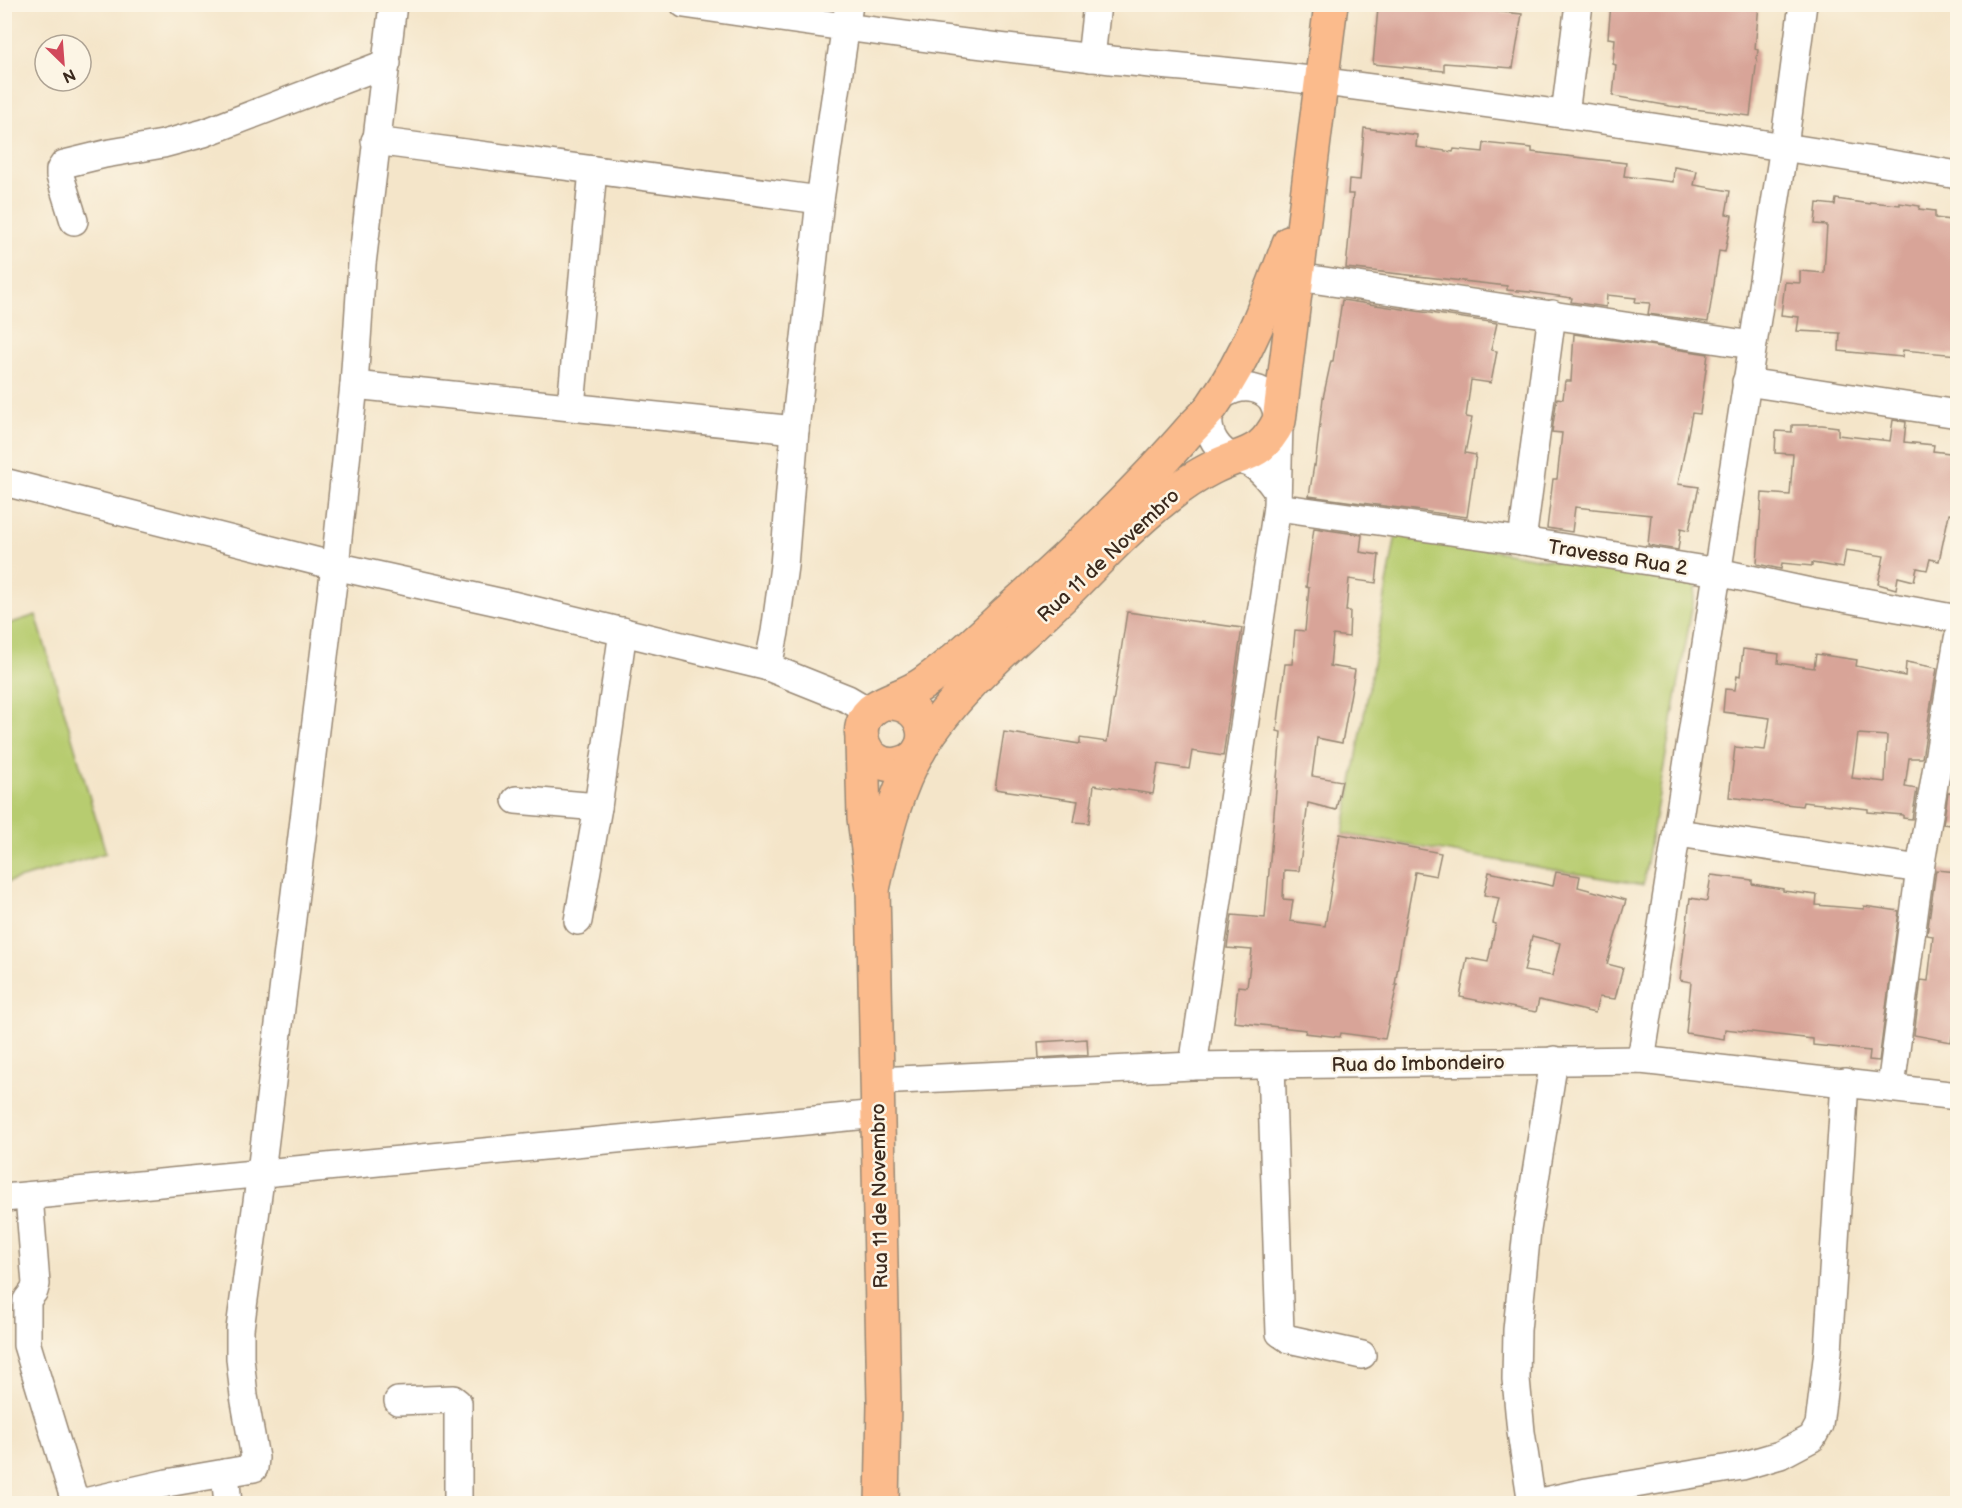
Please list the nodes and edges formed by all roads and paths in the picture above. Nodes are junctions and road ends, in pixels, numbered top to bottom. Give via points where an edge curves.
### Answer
1 (393, 4) edge
2 (684, 4) edge
3 (1097, 4) edge
4 (1331, 4) edge
5 (1579, 4) edge
6 (1803, 4) edge
7 (847, 16) edge
8 (1091, 58) junction
9 (387, 63) junction
10 (1320, 81) junction
11 (1565, 114) junction
12 (375, 141) junction
13 (1784, 146) junction
14 (592, 170) junction
15 (1958, 175) edge
16 (1306, 197) junction
17 (820, 200) junction
18 (74, 221) dead end
19 (1298, 277) junction
20 (1552, 314) junction
21 (1752, 345) junction
22 (1746, 381) junction
23 (354, 385) junction
24 (1214, 405) junction
25 (571, 406) junction
26 (1958, 414) edge
27 (1279, 421) junction
28 (795, 430) junction
29 (1234, 458) junction
30 (5, 482) edge
31 (1277, 499) junction
32 (1522, 541) junction
33 (335, 566) junction
34 (1718, 572) junction
35 (1958, 619) edge
36 (623, 631) junction
37 (1958, 639) edge
38 (768, 667) junction
39 (872, 719) junction
40 (921, 747) junction
41 (516, 800) dead end
42 (598, 807) junction
43 (1678, 833) junction
44 (1920, 869) junction
45 (873, 889) junction
46 (579, 921) dead end
47 (1554, 1060) junction
48 (1641, 1060) junction
49 (1270, 1065) junction
50 (1193, 1066) junction
51 (877, 1081) junction
52 (1845, 1082) junction
53 (1891, 1088) junction
54 (1958, 1096) edge
55 (878, 1114) junction
56 (261, 1172) junction
57 (17, 1197) edge
58 (16, 1347) edge
59 (1362, 1355) dead end
60 (398, 1401) dead end
61 (225, 1473) junction
62 (228, 1503) edge
63 (458, 1503) edge
64 (882, 1503) edge
65 (1532, 1503) edge

1 - 9 street
2 - 7 street
3 - 8 street
4 - 10 main road, Rua 11 de Novembro
5 - 11 street
6 - 13 street
7 - 8 street
7 - 17 street
8 - 10 street
9 - 12 street
9 - 18 street via 204,133 64,164 60,176
10 - 11 street
10 - 16 main road, Rua 11 de Novembro
11 - 13 street
12 - 14 street
12 - 23 street
13 - 15 street
13 - 21 street
14 - 17 street
14 - 25 street
16 - 19 main road, Rua 11 de Novembro
16 - 24 main road, Rua 11 de Novembro via 1253,336
17 - 28 street
19 - 20 street
19 - 27 main road, Rua 11 de Novembro
20 - 21 street
20 - 32 street
21 - 22 street
22 - 26 street
22 - 34 street
23 - 25 street
23 - 33 street
24 - 27 street via 1225,393 1246,387 1256,389 1270,399
24 - 29 street via 1209,417 1211,434 1218,447
24 - 39 main road, Rua 11 de Novembro via 1153,472 984,634 926,682
25 - 28 street
27 - 29 main road, Rua 11 de Novembro via 1263,446
27 - 31 street
28 - 38 street via 784,566
29 - 31 street via 1258,468
29 - 40 main road, Rua 11 de Novembro via 1189,482 1145,516 990,664
30 - 33 street
31 - 32 street, Travessa Rua 2
31 - 50 street
32 - 34 street, Travessa Rua 2
33 - 36 street
33 - 56 street
34 - 35 street, Travessa Rua 2
34 - 43 street
36 - 38 street
36 - 42 street
37 - 44 street
38 - 39 street via 848,699
39 - 40 main road, Rua 11 de Novembro via 896,702 914,710 923,727
39 - 40 main road, Rua 11 de Novembro via 867,752 875,759 895,765 915,756
39 - 45 main road, Rua 11 de Novembro via 864,818
40 - 45 main road, Rua 11 de Novembro via 892,811
41 - 42 street
42 - 46 street
43 - 44 street
43 - 48 street
44 - 53 street
45 - 51 main road, Rua 11 de Novembro
47 - 48 street, Rua do Imbondeiro
47 - 49 street, Rua do Imbondeiro
47 - 65 street via 1527,1230 1516,1330 1518,1400
48 - 52 street, Rua do Imbondeiro
49 - 50 street, Rua do Imbondeiro
49 - 59 street via 1280,1334
50 - 51 street, Rua do Imbondeiro
51 - 55 main road, Rua 11 de Novembro
52 - 53 street, Rua do Imbondeiro
52 - 65 street via 1828,1351 1819,1425 1812,1438 1780,1455 1742,1466
53 - 54 street, Rua do Imbondeiro
55 - 56 street
55 - 64 main road, Rua 11 de Novembro via 884,1403
56 - 57 street
56 - 61 street via 240,1329 240,1358 255,1466
57 - 58 street via 36,1284 27,1300
58 - 61 street via 29,1357 76,1499 89,1501
60 - 63 street via 453,1399 458,1403
61 - 62 street

